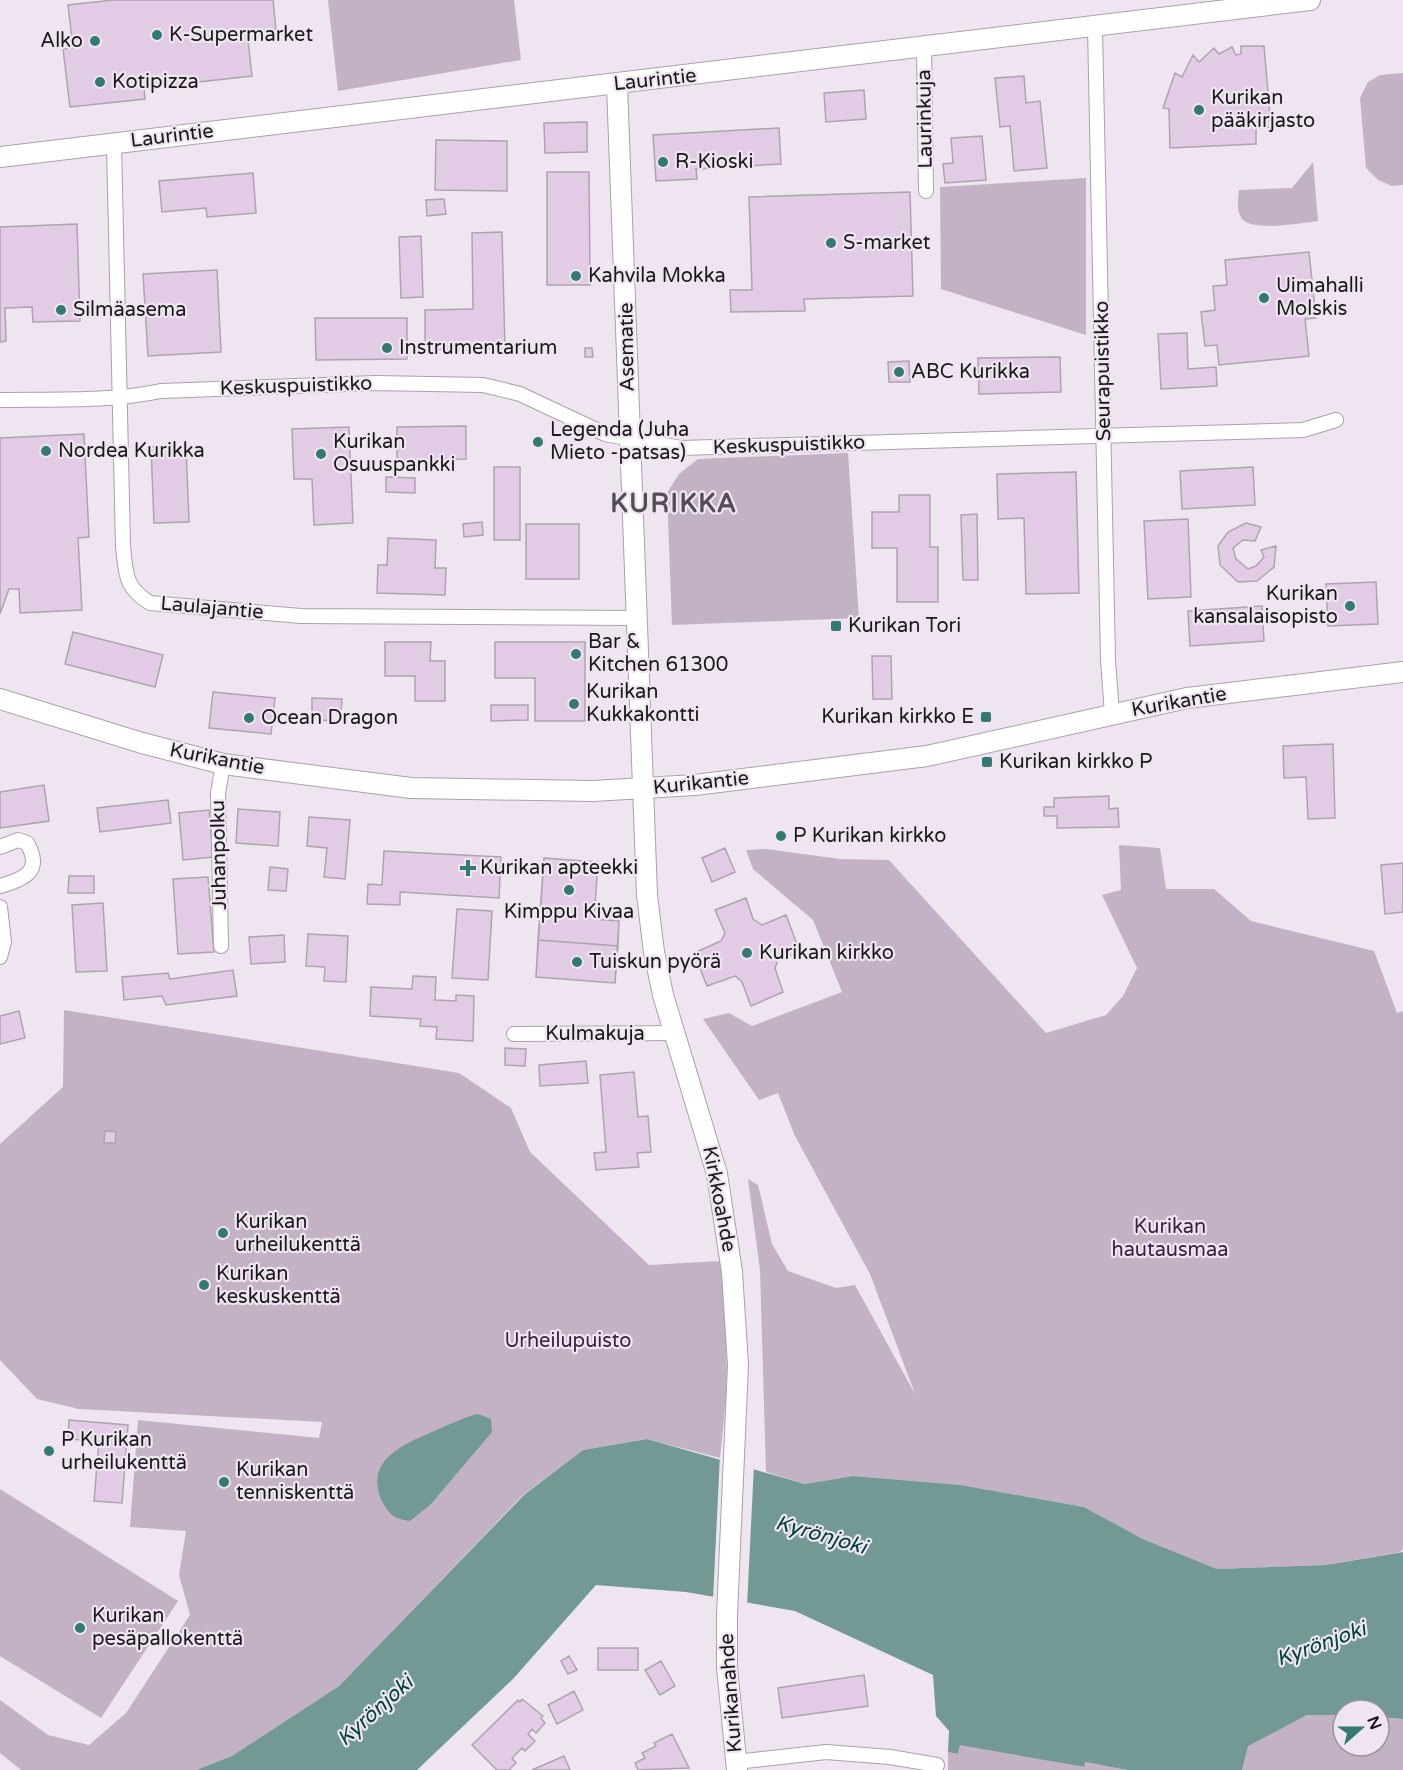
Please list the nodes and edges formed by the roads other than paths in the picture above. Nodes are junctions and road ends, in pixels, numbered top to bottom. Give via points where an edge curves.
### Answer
1 (1310, 0) edge
2 (1095, 27) junction
3 (924, 48) junction
4 (617, 85) junction
5 (114, 143) junction
6 (0, 157) edge
7 (926, 191) dead end
8 (121, 397) junction
9 (0, 400) edge
10 (1336, 420) dead end
11 (1104, 436) junction
12 (629, 439) junction
13 (636, 618) junction
14 (1403, 672) edge
15 (0, 699) edge
16 (1112, 714) junction
17 (223, 764) junction
18 (642, 789) junction
19 (0, 847) edge
20 (0, 886) edge
21 (0, 907) edge
22 (221, 946) dead end
23 (0, 957) edge
24 (675, 1033) junction
25 (514, 1034) dead end
26 (727, 1616) joint
27 (937, 1765) dead end
28 (736, 1766) edge

1 - 2 main road, Laurintie
2 - 3 main road, Laurintie
2 - 11 street, Seurapuistikko
3 - 4 main road, Laurintie
3 - 7 street, Laurinkuja
4 - 5 main road, Laurintie
4 - 12 main road, Asematie
5 - 6 main road, Laurintie
5 - 8 street, Laulajantie
8 - 9 street, Keskuspuistikko
8 - 12 street, Keskuspuistikko via 161,391 376,383 483,384 520,394 605,434
8 - 13 street, Laulajantie via 127,578 135,594 150,603 301,616
10 - 11 street, Keskuspuistikko via 1303,430
11 - 12 street, Keskuspuistikko via 681,448
11 - 16 street, Seurapuistikko
12 - 13 main road, Asematie
13 - 18 main road, Asematie
14 - 16 main road, Kurikantie via 1187,698
15 - 17 main road, Kurikantie
16 - 18 main road, Kurikantie via 927,756
17 - 18 main road, Kurikantie via 411,788
17 - 22 street, Juhanpolku via 218,793
18 - 24 main road, Kirkkoahde via 646,895 654,952
19 - 20 street via 18,840 27,843 34,862 24,877
21 - 23 street via 4,942
24 - 25 street, Kulmakuja
24 - 26 main road, Kirkkoahde via 717,1174 736,1312 738,1365
26 - 28 main road, Kurikanahde via 729,1703
27 - 28 street via 826,1752

